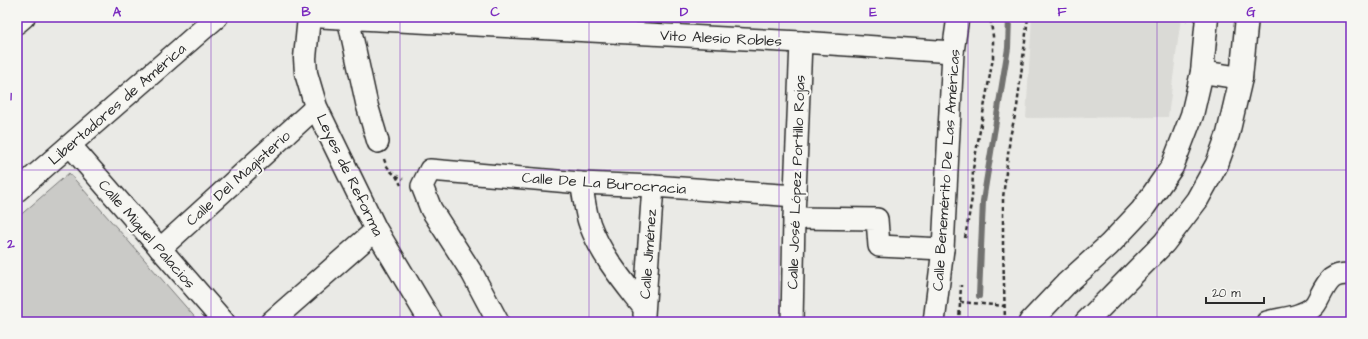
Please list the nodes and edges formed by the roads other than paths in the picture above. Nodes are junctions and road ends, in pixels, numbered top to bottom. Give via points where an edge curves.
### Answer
1 (24, 17) edge
2 (217, 17) edge
3 (309, 17) edge
4 (321, 17) edge
5 (958, 17) edge
6 (1247, 17) edge
7 (348, 18) junction
8 (1197, 21) edge
9 (17, 23) edge
10 (801, 42) junction
11 (954, 52) junction
12 (1202, 72) junction
13 (1241, 78) junction
14 (316, 107) junction
15 (378, 142) road end
16 (70, 145) junction
17 (581, 183) junction
18 (653, 186) junction
19 (17, 191) edge
20 (796, 196) junction
21 (794, 218) junction
22 (376, 230) junction
23 (160, 249) junction
24 (943, 249) junction
25 (1351, 274) edge
26 (644, 315) edge
27 (224, 322) edge
28 (271, 322) edge
29 (431, 322) edge
30 (498, 322) edge
31 (792, 322) edge
32 (934, 322) edge
33 (1030, 322) edge
34 (1086, 322) edge
35 (1267, 322) edge

1 - 9 street
2 - 16 street, Libertadores de América
3 - 14 street, Leyes de Reforma via 306,73
4 - 7 street, Vito Alesio Robles
5 - 11 street, Calle Benemérito De Las Américas
6 - 13 street
7 - 10 street, Vito Alesio Robles
7 - 15 street via 365,97
8 - 12 street
10 - 11 street, Vito Alesio Robles
10 - 20 street, Calle José López Portillo Rojas
11 - 24 street, Calle Benemérito De Las Américas
12 - 13 street
12 - 33 street via 1192,115 1172,167 1142,210
13 - 34 street via 1218,164 1197,200 1164,243
14 - 22 street, Leyes de Reforma
14 - 23 street, Calle Del Magisterio
16 - 19 street, Libertadores de América
16 - 23 street, Calle Miguel Palacios
17 - 18 street, Calle De La Burocracia
17 - 26 street via 590,224 600,246
17 - 30 street, Calle De La Burocracia via 430,170 422,186 431,209 472,273
18 - 20 street, Calle De La Burocracia
18 - 26 street, Calle Jiménez
20 - 21 street, Calle José López Portillo Rojas
21 - 24 street via 877,219 879,246
21 - 31 street, Calle José López Portillo Rojas
22 - 28 street
22 - 29 street, Leyes de Reforma
23 - 27 street, Calle Miguel Palacios
24 - 32 street, Calle Benemérito De Las Américas
25 - 35 street via 1341,273 1331,278 1315,306 1302,314

